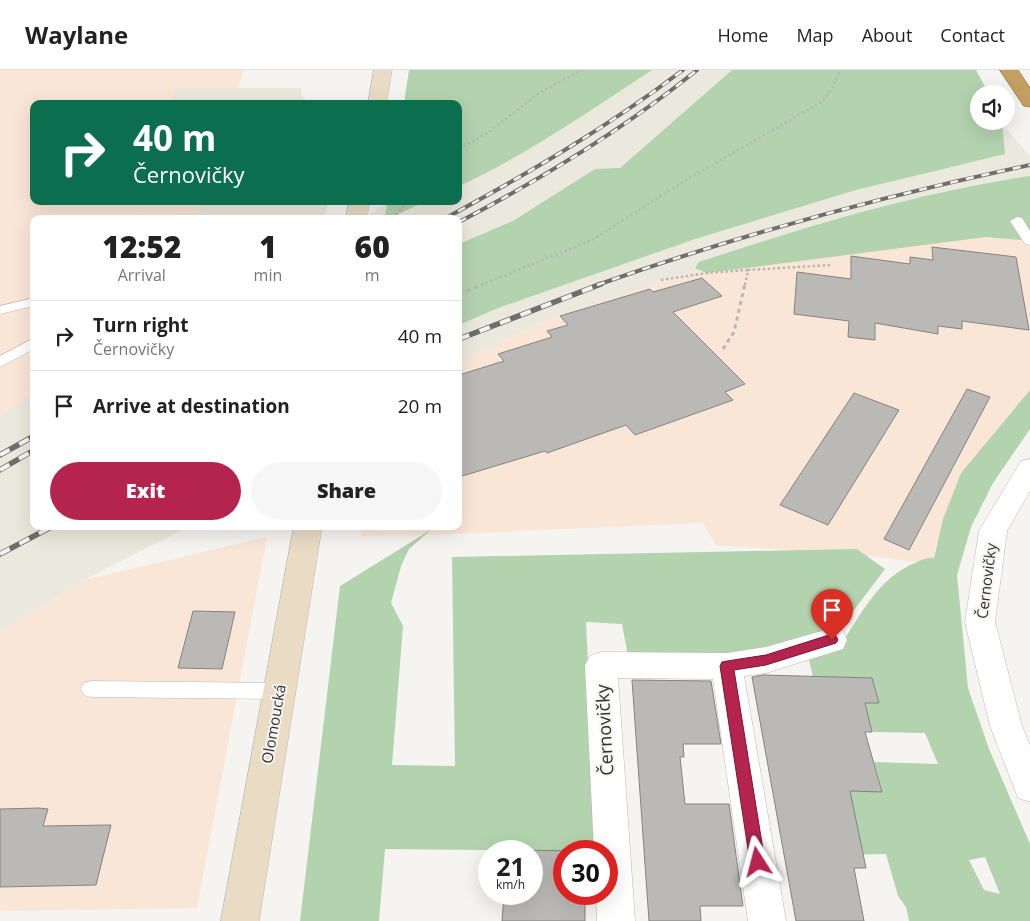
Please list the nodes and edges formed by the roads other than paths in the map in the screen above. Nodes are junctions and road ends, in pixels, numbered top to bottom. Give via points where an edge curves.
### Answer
1 (383, 70) edge
2 (1009, 70) edge
3 (378, 100) edge
4 (1030, 102) edge
5 (1017, 221) dead end
6 (1030, 241) edge
7 (30, 303) edge
8 (0, 310) edge
9 (30, 345) edge
10 (0, 362) edge
11 (1030, 468) edge
12 (307, 530) edge
13 (832, 640) dead end
14 (727, 666) junction
15 (91, 689) dead end
16 (279, 691) junction
17 (1030, 788) edge
18 (240, 921) edge
19 (616, 921) edge
20 (767, 921) edge

1 - 3 main road
2 - 4 highway
5 - 6 lane
7 - 8 lane
9 - 10 lane
11 - 17 street, Černovičky via 993,531 980,622 1006,726
12 - 16 main road, Olomoucká
13 - 14 street, Černovičky via 766,660
14 - 19 street, Černovičky via 601,665
14 - 20 street
15 - 16 lane
16 - 18 main road, Olomoucká

